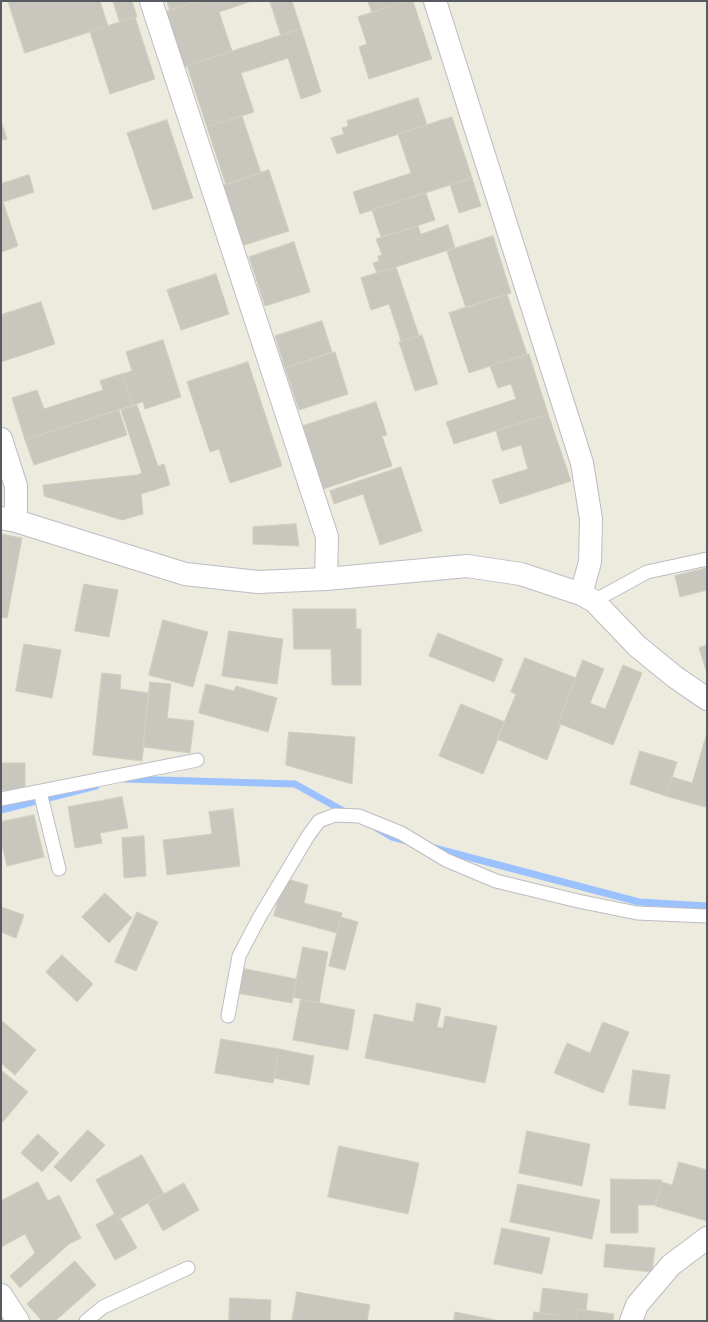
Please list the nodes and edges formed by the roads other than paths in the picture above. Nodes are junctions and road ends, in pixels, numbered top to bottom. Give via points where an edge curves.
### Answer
1 (151, 1) edge
2 (435, 1) edge
3 (1, 439) edge
4 (8, 520) edge
5 (707, 559) edge
6 (326, 579) junction
7 (587, 598) junction
8 (707, 699) edge
9 (197, 760) dead end
10 (40, 792) junction
11 (1, 799) edge
12 (58, 869) dead end
13 (707, 916) edge
14 (228, 1016) dead end
15 (707, 1238) edge
16 (188, 1268) dead end
17 (1, 1296) edge
18 (18, 1321) edge
19 (86, 1321) edge
20 (631, 1321) edge

1 - 6 street via 327,537
2 - 7 street via 582,463 591,519
3 - 4 street via 16,486
4 - 6 street via 185,574 258,582
5 - 7 lane via 647,572
6 - 7 street via 467,566 521,574
7 - 8 street via 675,678
9 - 10 lane
10 - 11 lane
10 - 12 lane
13 - 14 lane via 637,913 496,881 446,860 402,833 359,816 335,815 318,821 259,918 239,956
15 - 20 street via 671,1265 637,1305
16 - 19 lane via 103,1307
17 - 18 street

